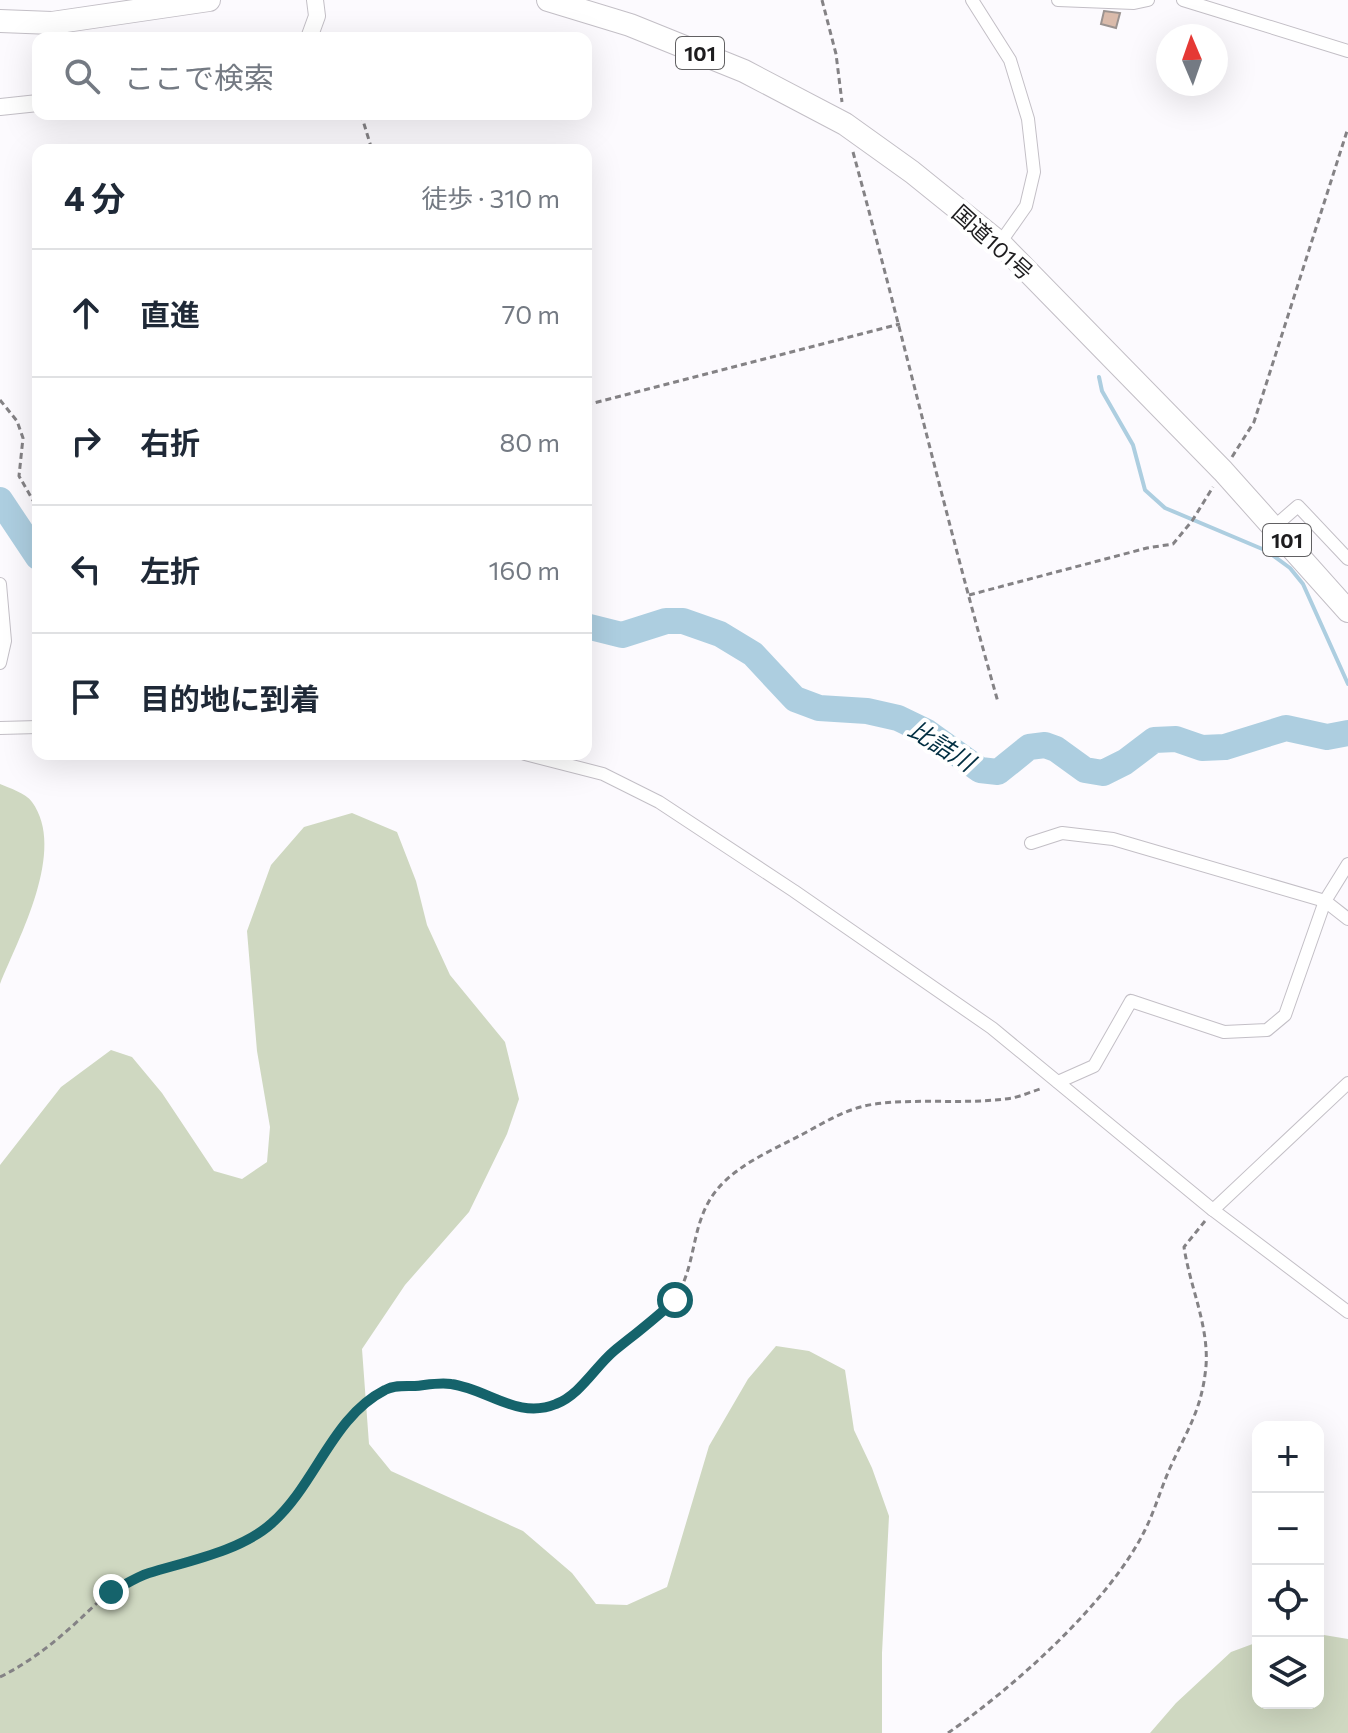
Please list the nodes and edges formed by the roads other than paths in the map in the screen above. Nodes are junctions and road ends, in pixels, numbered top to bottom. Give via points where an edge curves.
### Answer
1 (209, 0) edge
2 (315, 0) edge
3 (548, 0) edge
4 (972, 0) edge
5 (1058, 0) edge
6 (1148, 0) edge
7 (1183, 0) edge
8 (0, 21) edge
9 (311, 32) edge
10 (1348, 51) edge
11 (32, 104) edge
12 (0, 107) edge
13 (1000, 243) junction
14 (1275, 526) junction
15 (1348, 559) edge
16 (0, 584) edge
17 (1348, 611) edge
18 (0, 663) edge
19 (32, 727) edge
20 (0, 728) edge
21 (548, 760) edge
22 (1031, 843) dead end
23 (1348, 864) edge
24 (1325, 901) junction
25 (1348, 919) edge
26 (1058, 1082) junction
27 (1348, 1083) edge
28 (1213, 1210) junction
29 (1348, 1312) edge

1 - 8 highway via 52,23
2 - 9 street
3 - 13 highway, 国道101号 / 101 via 630,25 744,71 845,124
4 - 13 street via 1010,60 1028,119 1034,172 1026,206
5 - 6 street
7 - 10 street
11 - 12 street
13 - 14 highway, 国道101号 / 101
14 - 15 street via 1298,506
14 - 17 highway, 国道101号 / 101
16 - 18 street via 5,641
19 - 20 street
21 - 26 street via 603,774 659,802 992,1028
22 - 24 street via 1062,833 1113,839
23 - 24 street
24 - 25 street
24 - 26 street via 1285,1015 1267,1030 1224,1032 1131,1001 1094,1066
26 - 28 street
27 - 28 street
28 - 29 street

